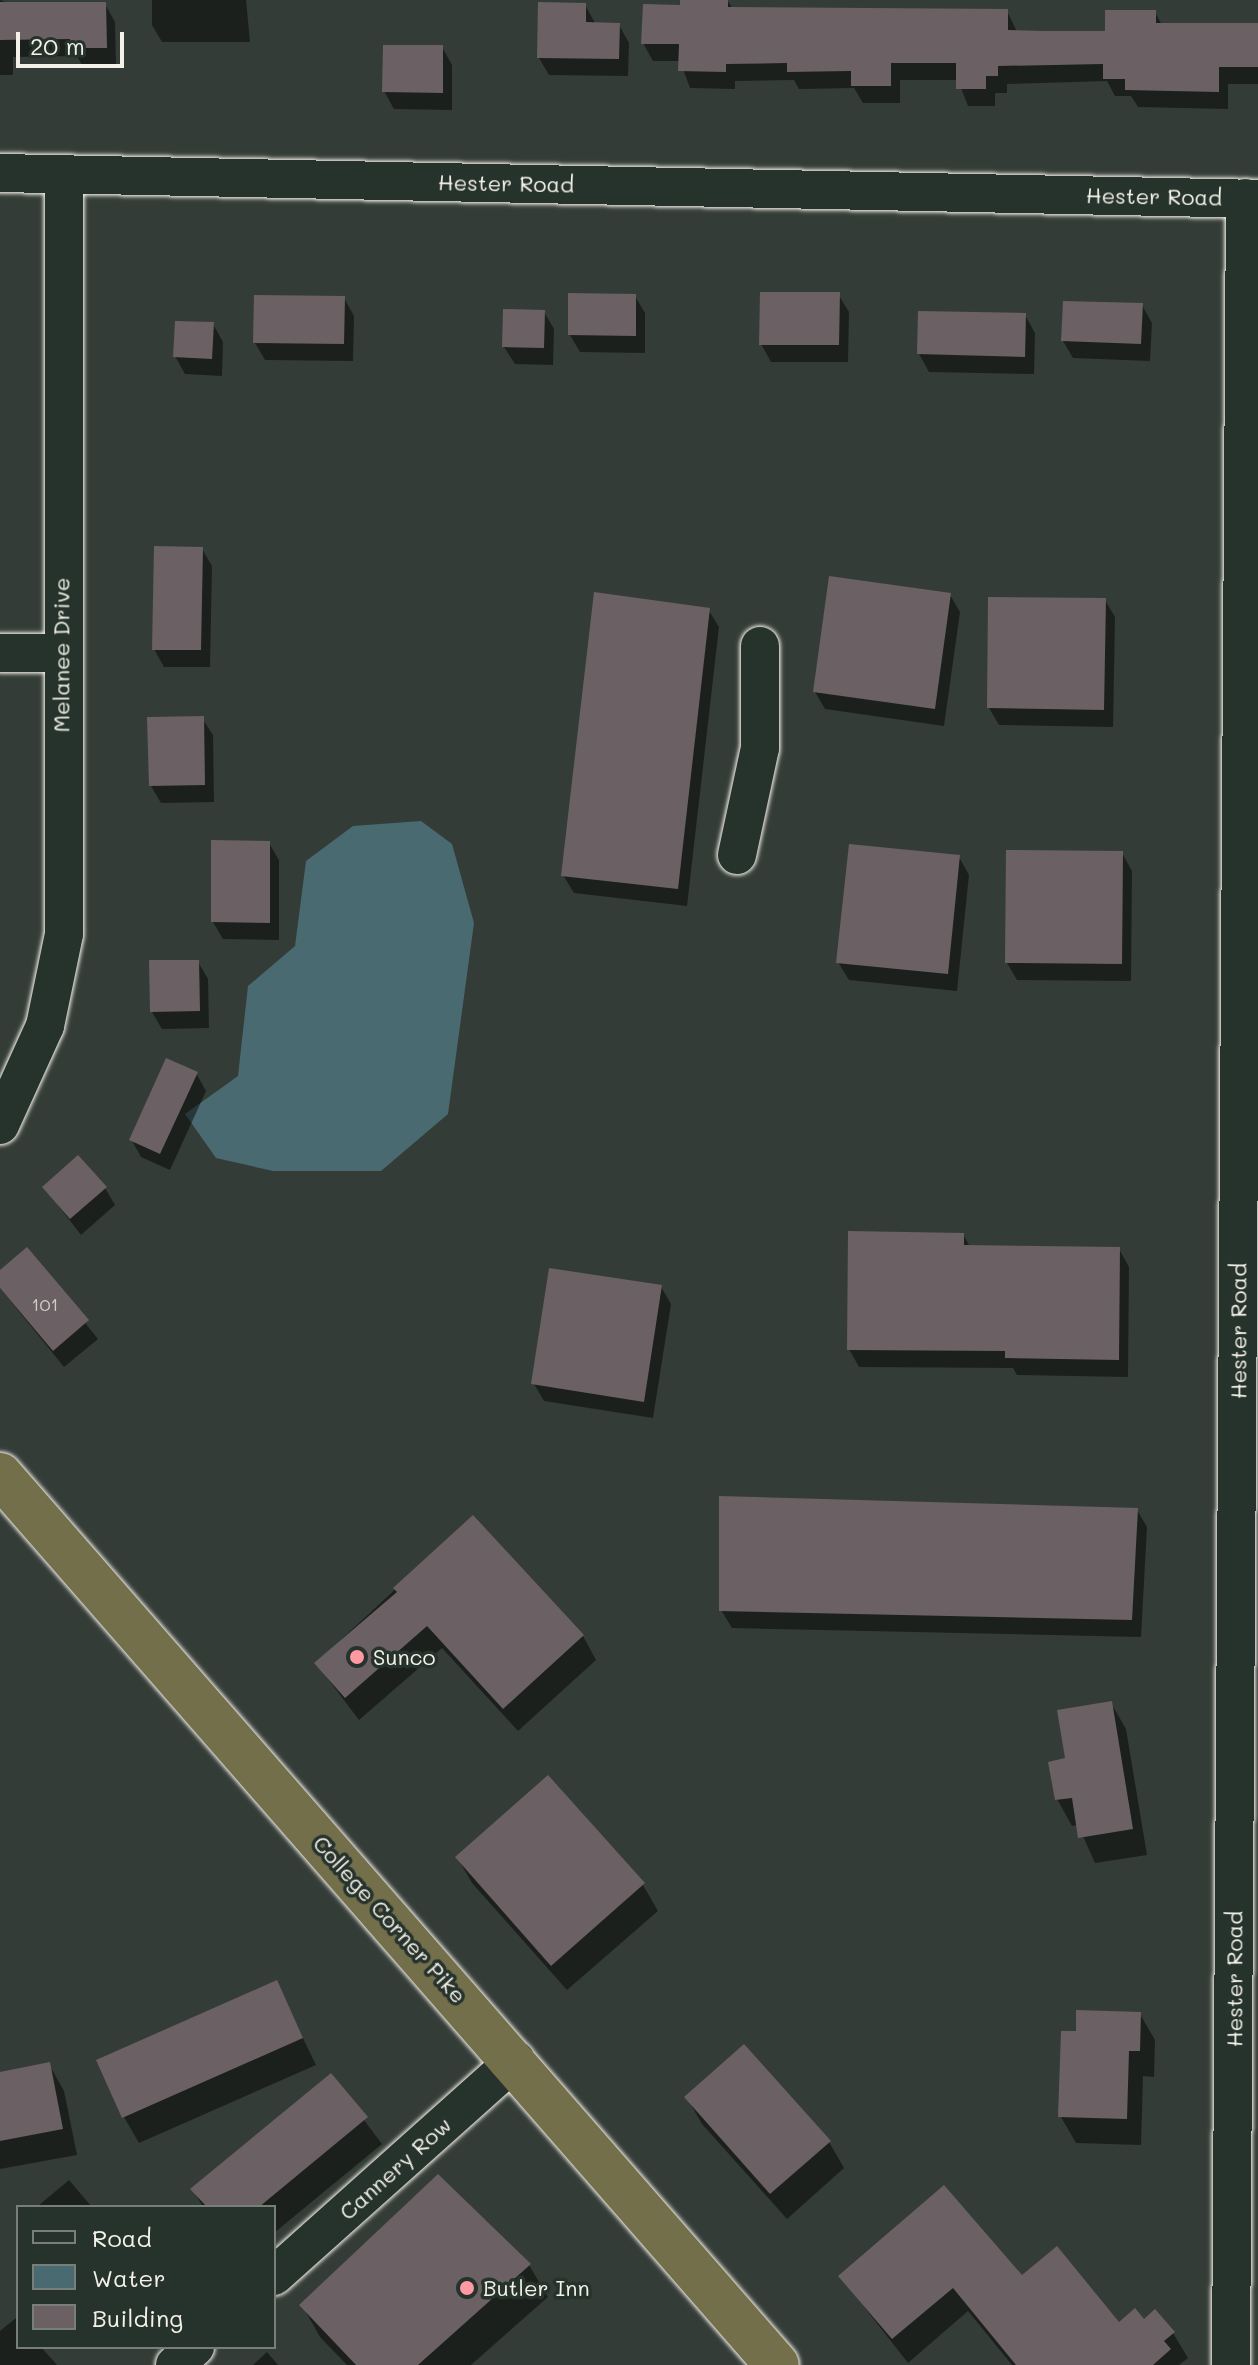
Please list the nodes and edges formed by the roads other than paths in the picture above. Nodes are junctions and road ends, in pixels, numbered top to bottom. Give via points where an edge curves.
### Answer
1 (0, 173) edge
2 (64, 174) junction
3 (1252, 198) edge
4 (760, 646) dead end
5 (0, 653) edge
6 (60, 653) junction
7 (737, 855) dead end
8 (0, 1125) edge
9 (1248, 1206) edge
10 (0, 1475) edge
11 (1247, 1723) edge
12 (516, 2060) junction
13 (276, 2274) edge
14 (193, 2349) edge
15 (175, 2365) edge
16 (777, 2365) edge
17 (1231, 2365) edge

1 - 2 street, Hester Road
2 - 3 street, Hester Road
2 - 6 street, Melanee Drive
3 - 9 street, Hester Road
4 - 7 street via 760,748
5 - 6 street
6 - 8 street, Melanee Drive via 64,934 45,1026
9 - 11 street, Hester Road
10 - 12 highway, College Corner Pike
11 - 17 street, Hester Road
12 - 13 street, Cannery Row
12 - 16 highway, College Corner Pike
14 - 15 street

